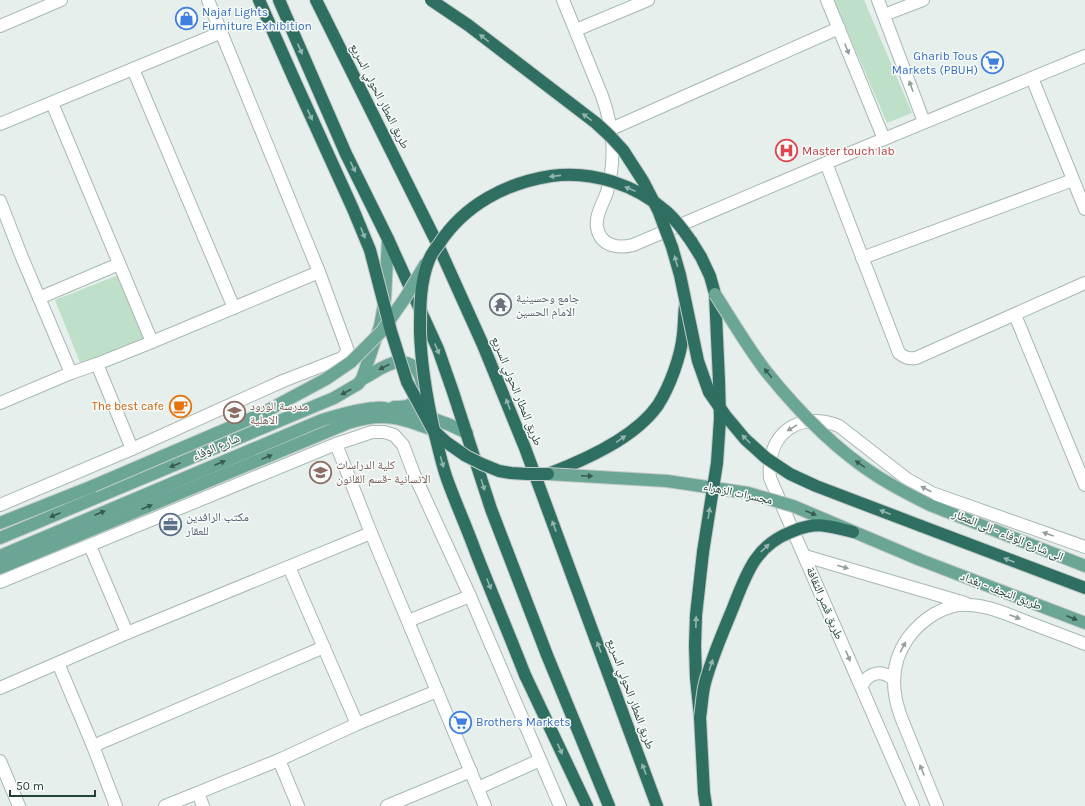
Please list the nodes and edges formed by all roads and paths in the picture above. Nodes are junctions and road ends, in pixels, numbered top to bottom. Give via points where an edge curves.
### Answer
1 (61, 0) edge
2 (208, 0) edge
3 (259, 0) edge
4 (279, 0) edge
5 (316, 0) edge
6 (431, 0) edge
7 (564, 0) edge
8 (648, 0) edge
9 (827, 0) edge
10 (878, 0) edge
11 (923, 0) edge
12 (884, 15) junction
13 (0, 26) edge
14 (839, 28) junction
15 (576, 30) junction
16 (222, 32) junction
17 (1085, 56) edge
18 (133, 70) junction
19 (1032, 78) junction
20 (52, 103) junction
21 (924, 122) junction
22 (0, 124) edge
23 (612, 128) junction
24 (884, 138) junction
25 (826, 163) junction
26 (1073, 180) junction
27 (0, 202) edge
28 (1085, 209) edge
29 (388, 239) junction
30 (862, 258) junction
31 (429, 259) junction
32 (119, 264) junction
33 (319, 272) junction
34 (1085, 283) edge
35 (715, 294) junction
36 (39, 298) junction
37 (685, 298) junction
38 (234, 308) junction
39 (1015, 315) junction
40 (152, 342) junction
41 (97, 364) junction
42 (71, 373) junction
43 (362, 379) junction
44 (0, 403) edge
45 (377, 408) junction
46 (433, 430) junction
47 (467, 433) junction
48 (336, 444) junction
49 (132, 449) junction
50 (548, 474) junction
51 (1085, 485) edge
52 (0, 505) edge
53 (0, 523) edge
54 (853, 532) junction
55 (371, 533) junction
56 (0, 538) edge
57 (90, 546) junction
58 (1085, 547) edge
59 (0, 556) edge
60 (805, 556) junction
61 (918, 559) joint
62 (1085, 566) edge
63 (289, 567) junction
64 (0, 568) edge
65 (0, 582) edge
66 (1085, 588) edge
67 (470, 596) junction
68 (968, 604) junction
69 (408, 621) junction
70 (1085, 623) edge
71 (127, 633) junction
72 (1085, 644) edge
73 (324, 647) junction
74 (58, 663) junction
75 (894, 680) junction
76 (862, 686) junction
77 (0, 688) edge
78 (437, 691) junction
79 (700, 717) junction
80 (357, 724) junction
81 (93, 746) junction
82 (278, 760) junction
83 (540, 760) junction
84 (0, 761) edge
85 (471, 771) junction
86 (478, 788) junction
87 (198, 793) junction
88 (19, 806) edge
89 (116, 806) edge
90 (165, 806) edge
91 (203, 806) edge
92 (298, 806) edge
93 (387, 806) edge
94 (485, 806) edge
95 (560, 806) edge
96 (587, 806) edge
97 (609, 806) edge
98 (657, 806) edge
99 (706, 806) edge
100 (913, 806) edge
101 (937, 806) edge

1 - 13 street
2 - 16 street
3 -> 46 highway, bridge via 370,250 407,382
4 -> 29 highway via 346,154
98 -> 5 highway, طريق المطار الحولي السريع via 525,448 486,350 437,243
37 -> 6 highway, bridge via 672,246 658,210 643,181 622,150 596,123 468,25
7 - 15 street
8 - 15 street
9 - 14 street
10 - 12 street
11 - 12 street
21 -> 12 street
14 - 23 street
14 -> 24 street
15 - 23 street
16 - 18 street
16 - 33 street
17 - 19 street
18 - 20 street
18 - 38 street
19 - 21 street
19 - 26 street
20 - 22 street
20 - 32 street
21 - 24 street
23 - 25 street via 610,179 596,219 600,237 615,247 633,245
24 - 25 street
25 - 30 street
26 - 28 street
26 - 30 street
27 - 36 street
29 - 43 main road via 385,299 380,326
29 -> 47 highway via 438,349
30 - 39 street via 899,353 904,358 916,358
35 -> 31 highway, bridge via 701,257 668,213 638,192 594,176 556,175 502,190 456,222
31 - 53 main road, bridge via 382,331 351,362 326,379 259,415
31 -> 96 highway, bridge via 420,301 422,362 429,409 447,479 525,675
32 - 36 street
32 - 40 street
33 - 38 street
33 - 49 street via 348,351 342,358 283,381
34 - 39 street
62 -> 35 main road, الى شارع الوفاء - الى المطار, bridge via 930,505 902,491 857,462 805,416 765,369
79 -> 35 highway, bridge via 696,678 696,615 717,463 720,419
36 - 42 street
50 -> 37 highway, bridge via 607,448 634,429 657,405 669,384 677,362 683,335
66 -> 37 highway, bridge via 816,486 790,474 766,458 745,439 709,392 698,361
38 - 40 street
39 - 51 street
40 - 41 street
41 - 42 street
41 - 49 street
42 - 44 street
45 -> 43 main road, شارع الوفاء via 406,406 413,403 422,389 419,373 407,363 398,362
43 -> 56 main road, شارع الوفاء via 334,398
45 - 47 main road, شارع الوفاء via 406,411 437,419
59 -> 45 main road, شارع الوفاء via 322,420 349,412
46 - 50 highway, bridge via 461,453 499,471
64 -> 46 main road via 348,423 380,416 396,418
47 -> 97 highway via 491,509
48 - 55 street
48 - 57 street
48 - 67 street via 372,432 384,432 394,435 403,445
49 - 52 street
50 -> 54 main road, مجسرات الزهراء, bridge via 667,481 748,493 793,506
54 - 61 main road, مجسرات الزهراء, bridge
79 -> 54 highway, bridge via 704,685 716,648 750,568 762,550 782,535 811,526 826,526
55 - 63 street
55 - 69 street
57 - 65 street
57 - 71 street
58 -> 60 street via 932,492 907,479 839,426 816,420 793,426 783,434 771,454 769,466 772,484
60 -> 68 street, طريق قصر الثقافة
60 -> 76 street, طريق قصر الثقافة
61 -> 70 main road, طريق النجف - بغداد
63 - 71 street
63 - 73 street
67 - 69 street
67 - 83 street
68 -> 72 street, طريق قصر الثقافة via 995,609
75 -> 68 street, طريق قصر الثقافة via 898,657 914,630 939,612
69 - 78 street
71 - 74 street
73 - 80 street
73 - 81 street
74 - 77 street
74 - 81 street
75 - 76 street via 884,674 873,674
101 -> 75 street, طريق قصر الثقافة via 896,702
76 - 100 street, طريق قصر الثقافة
78 - 80 street
78 - 85 street
79 - 99 highway
80 - 82 street
81 - 89 street
82 - 87 street
82 - 92 street
83 - 86 street
83 - 95 street
84 - 88 street
85 - 86 street
85 - 93 street
86 - 94 street
87 - 90 street
87 - 91 street

